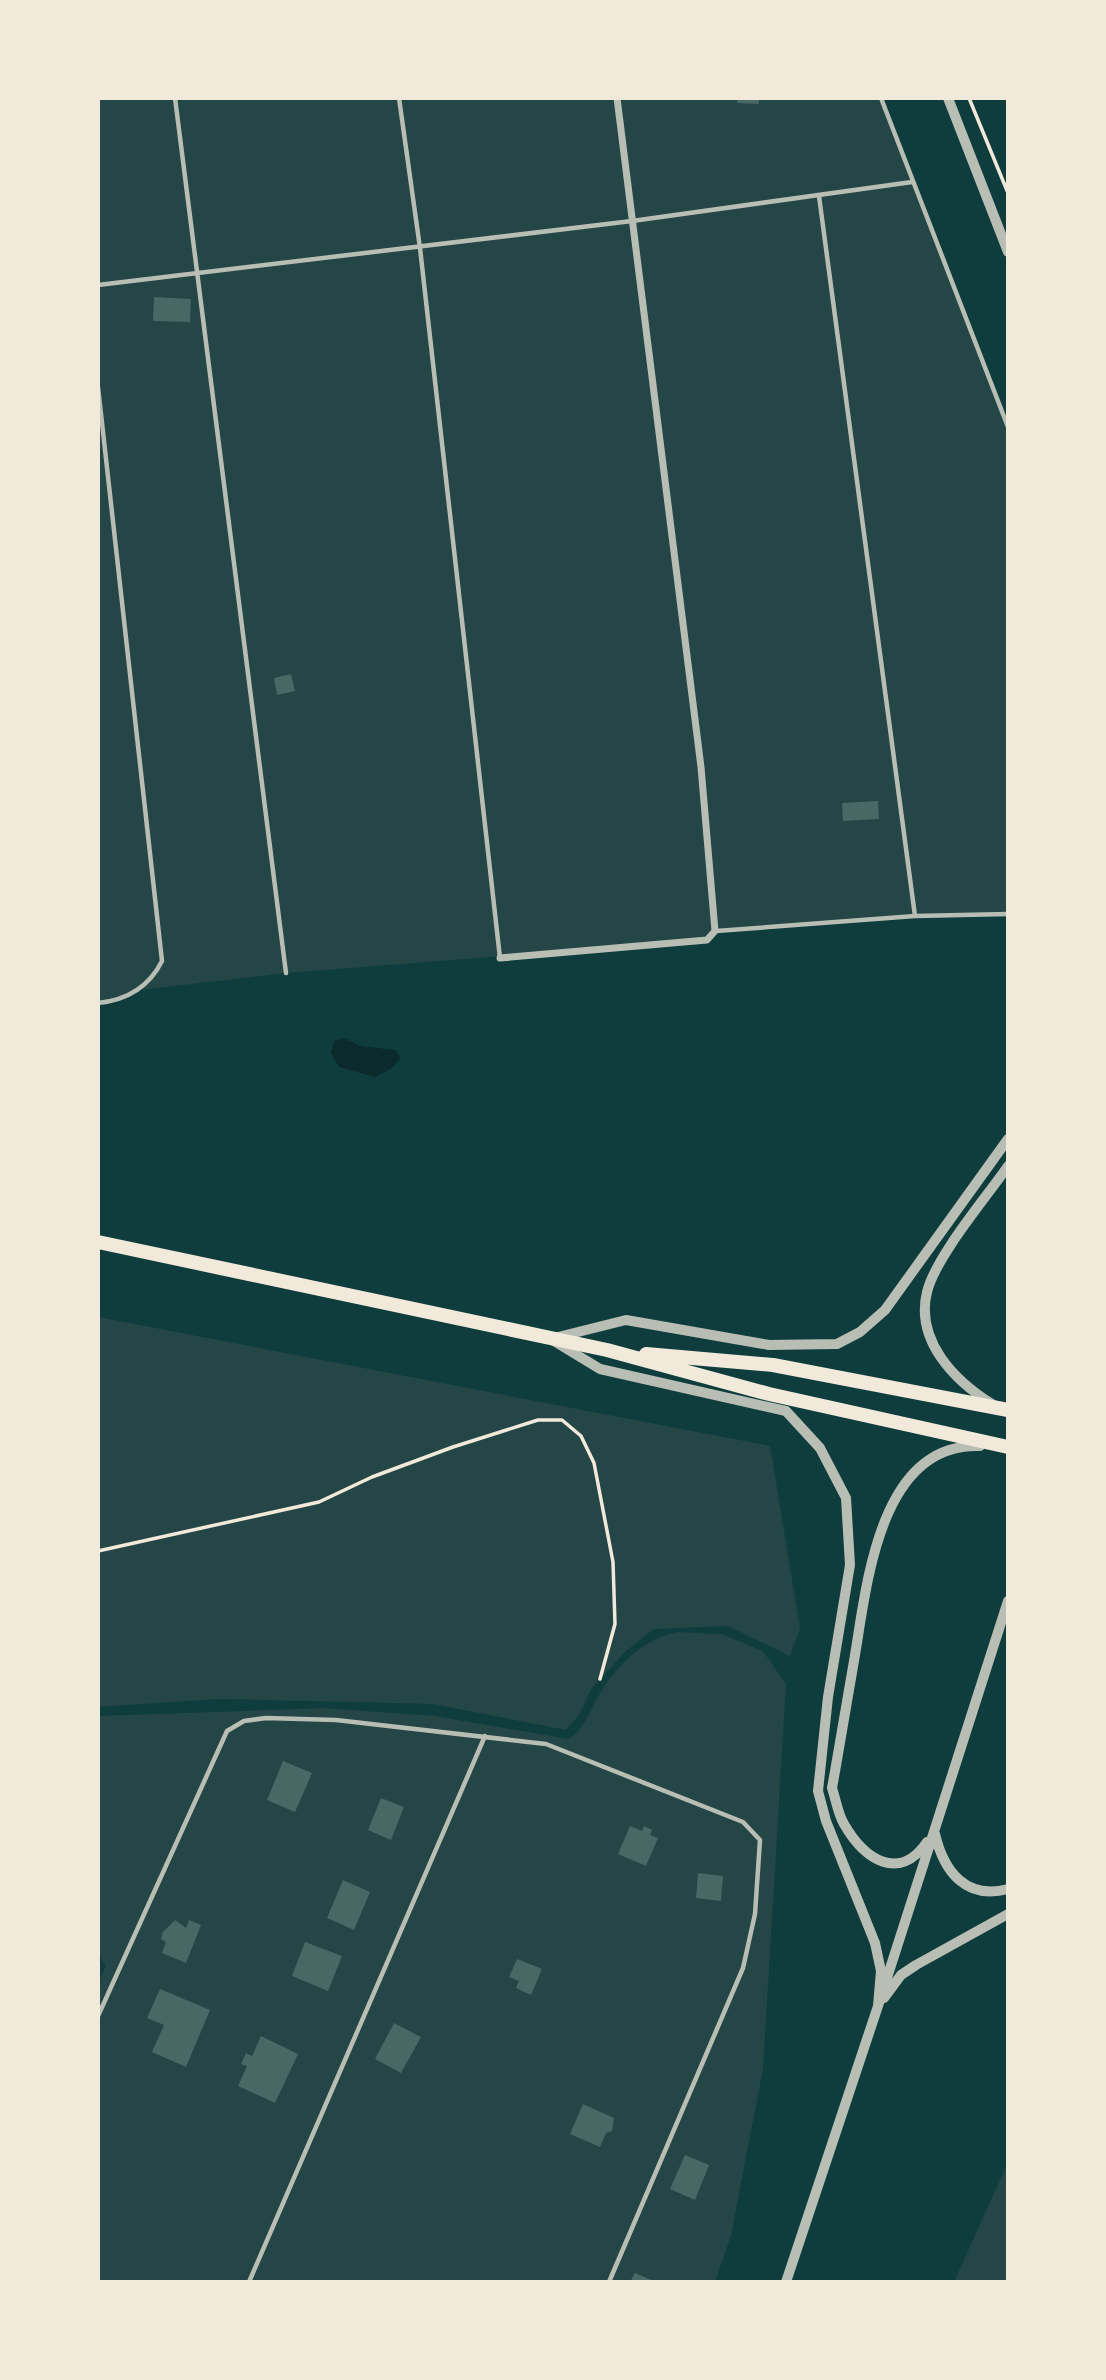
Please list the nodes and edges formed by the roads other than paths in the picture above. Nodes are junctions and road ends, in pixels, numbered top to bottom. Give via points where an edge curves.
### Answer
1 (176, 98) edge
2 (399, 98) edge
3 (617, 98) edge
4 (881, 98) edge
5 (948, 98) edge
6 (912, 182) junction
7 (819, 195) junction
8 (632, 221) junction
9 (420, 248) junction
10 (1008, 252) edge
11 (197, 274) junction
12 (98, 285) edge
13 (98, 387) edge
14 (1008, 427) edge
15 (1008, 914) edge
16 (915, 916) junction
17 (715, 931) junction
18 (500, 958) joint
19 (286, 973) dead end
20 (98, 1003) edge
21 (1008, 1139) edge
22 (1008, 1166) edge
23 (98, 1242) edge
24 (550, 1339) junction
25 (607, 1350) junction
26 (1003, 1408) edge
27 (1008, 1447) edge
28 (1008, 1601) edge
29 (485, 1736) junction
30 (934, 1831) junction
31 (1008, 1889) edge
32 (1008, 1914) edge
33 (878, 2006) junction
34 (98, 2015) edge
35 (249, 2282) edge
36 (609, 2282) edge
37 (786, 2282) edge

1 - 11 lane
2 - 9 lane
3 - 8 street
4 - 6 lane
5 - 10 street
6 - 7 lane
6 - 14 lane
7 - 8 lane
7 - 16 lane
8 - 9 lane
8 - 17 street via 701,767
9 - 11 lane
9 - 18 lane
11 - 12 lane
11 - 19 lane
13 - 20 lane via 162,961 154,978 140,990
15 - 16 lane
16 - 17 lane
17 - 18 street via 707,940
21 - 24 street via 885,1310 860,1332 837,1344 769,1345 625,1320
22 - 26 street via 937,1268 926,1306 929,1330 947,1367 965,1388
23 - 24 highway
24 - 25 highway
24 - 33 street via 600,1369 786,1412 820,1448 846,1498 850,1565 818,1791 875,1943 881,1970
25 - 26 highway via 773,1365
25 - 27 highway via 769,1394
27 - 30 street via 968,1445 939,1452 912,1475 895,1498 869,1567 832,1788 843,1824 878,1861 897,1865 917,1857
28 - 30 street
29 - 34 lane via 266,1717 244,1721 227,1731
29 - 35 lane
29 - 36 lane via 546,1744 743,1822 760,1840 755,1914 743,1968
30 - 31 street via 940,1855 953,1877 970,1889
30 - 33 street
32 - 33 street via 901,1975
33 - 37 street

